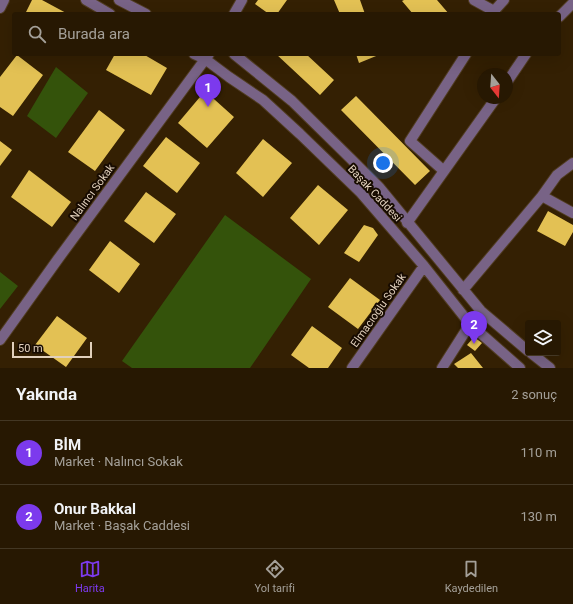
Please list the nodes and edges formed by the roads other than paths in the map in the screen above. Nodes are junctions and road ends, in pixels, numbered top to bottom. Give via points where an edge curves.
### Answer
1 (4, 0) edge
2 (86, 0) edge
3 (119, 0) edge
4 (242, 0) edge
5 (474, 0) edge
6 (504, 0) edge
7 (573, 3) edge
8 (0, 8) edge
9 (107, 12) edge
10 (142, 12) edge
11 (235, 12) edge
12 (493, 12) edge
13 (561, 15) edge
14 (207, 56) edge
15 (236, 56) edge
16 (465, 56) edge
17 (525, 56) edge
18 (513, 73) edge
19 (492, 104) edge
20 (573, 163) edge
21 (444, 171) junction
22 (542, 196) junction
23 (573, 213) edge
24 (407, 222) junction
25 (424, 266) junction
26 (463, 290) junction
27 (470, 324) junction
28 (0, 340) edge
29 (525, 348) edge
30 (535, 356) edge
31 (516, 367) edge
32 (352, 368) edge
33 (442, 368) edge
34 (550, 368) edge

1 - 8 street
2 - 9 street
3 - 10 street
4 - 11 street
5 - 12 street
6 - 12 street
7 - 13 street
14 - 25 street, Başak Caddesi via 229,77 263,100 361,193
14 - 28 street, Nalıncı Sokak
15 - 24 street, Başak Caddesi via 292,101 379,188
16 - 21 street via 410,141
17 - 18 street
19 - 21 street
20 - 22 street via 557,175
21 - 24 street
22 - 23 street
22 - 26 street
24 - 26 street, Başak Caddesi
25 - 27 street, Başak Caddesi
25 - 32 street, Elmacıoğlu Sokak
26 - 29 street, Başak Caddesi via 481,311
27 - 31 street, Başak Caddesi
27 - 33 street
30 - 34 street

